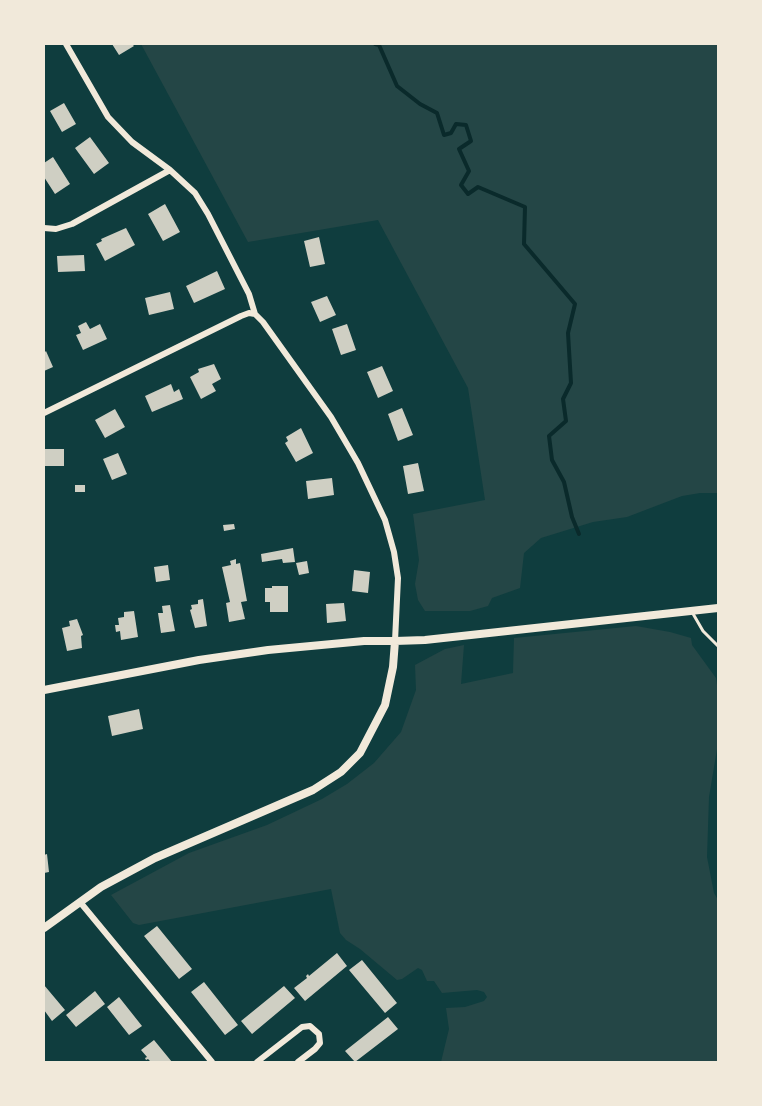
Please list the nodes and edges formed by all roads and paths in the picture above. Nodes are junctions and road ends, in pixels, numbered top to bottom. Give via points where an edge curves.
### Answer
1 (66, 44) edge
2 (170, 170) junction
3 (44, 228) edge
4 (255, 315) junction
5 (44, 413) edge
6 (718, 608) edge
7 (691, 610) junction
8 (395, 640) junction
9 (718, 646) edge
10 (44, 690) edge
11 (80, 902) junction
12 (44, 928) edge
13 (212, 1062) edge
14 (257, 1062) edge
15 (298, 1062) edge

1 - 2 street via 108,117 132,142
2 - 3 street via 72,224
2 - 4 street via 195,193 208,214 249,294
4 - 5 street via 240,316
4 - 8 street via 331,417 385,520 398,578
6 - 7 main road
7 - 8 main road
7 - 9 lane via 703,632
8 - 10 street via 268,650
8 - 11 main road via 385,705 360,753 342,772 313,790 155,858
11 - 12 main road
11 - 13 street
14 - 15 street via 302,1027 310,1026 319,1034 320,1043

